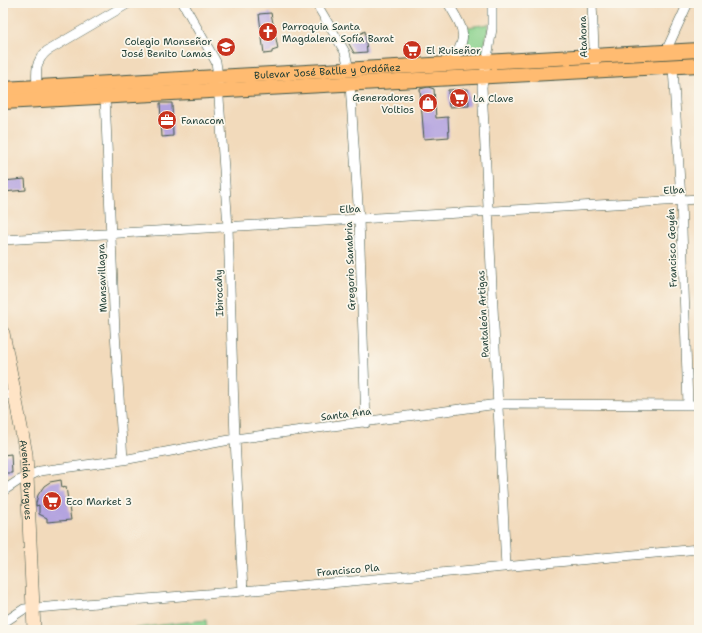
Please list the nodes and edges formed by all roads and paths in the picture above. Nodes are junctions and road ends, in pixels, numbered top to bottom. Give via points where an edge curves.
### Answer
1 (129, 3) edge
2 (183, 3) edge
3 (316, 3) edge
4 (448, 3) edge
5 (492, 3) edge
6 (592, 3) edge
7 (688, 3) edge
8 (699, 50) edge
9 (666, 51) junction
10 (594, 56) junction
11 (487, 60) junction
12 (450, 64) junction
13 (699, 65) edge
14 (673, 67) junction
15 (349, 69) junction
16 (595, 71) junction
17 (484, 76) junction
18 (218, 84) junction
19 (350, 84) junction
20 (37, 87) junction
21 (3, 89) edge
22 (105, 96) junction
23 (3, 102) edge
24 (699, 199) edge
25 (681, 200) junction
26 (489, 211) junction
27 (359, 219) junction
28 (228, 227) junction
29 (111, 233) junction
30 (3, 240) edge
31 (3, 333) edge
32 (9, 395) edge
33 (498, 404) junction
34 (688, 405) junction
35 (699, 406) edge
36 (366, 423) junction
37 (235, 439) junction
38 (123, 460) junction
39 (27, 477) junction
40 (3, 491) edge
41 (699, 549) edge
42 (506, 567) junction
43 (243, 591) junction
44 (33, 608) junction
45 (3, 623) edge
46 (34, 630) edge

1 - 20 street via 40,57 36,69
2 - 18 street, Ibirocahy via 216,62
3 - 15 street via 344,52
4 - 12 street via 463,35 462,44
5 - 11 street, Pantaleón Artigas via 492,29
6 - 10 street, Atahona
7 - 9 street
8 - 9 main road, Bulevar José Batlle y Ordóñez
9 - 10 main road, Bulevar José Batlle y Ordóñez
10 - 11 main road, Bulevar José Batlle y Ordóñez
10 - 16 street, Atahona
11 - 12 main road, Bulevar José Batlle y Ordóñez
11 - 17 street, Pantaleón Artigas
12 - 15 main road, Bulevar José Batlle y Ordóñez
13 - 14 main road, Bulevar José Batlle y Ordóñez
14 - 16 main road, Bulevar José Batlle y Ordóñez
14 - 25 street, Francisco Goyén
15 - 18 main road, Bulevar José Batlle y Ordóñez
16 - 17 main road, Bulevar José Batlle y Ordóñez
17 - 19 main road, Bulevar José Batlle y Ordóñez
17 - 26 street, Pantaleón Artigas via 482,87
18 - 19 main road, Bulevar José Batlle y Ordóñez
18 - 20 main road, Bulevar José Batlle y Ordóñez
18 - 22 main road, Bulevar José Batlle y Ordóñez
18 - 28 street, Ibirocahy
19 - 27 street, Gregorio Sanabria
20 - 21 main road, Bulevar José Batlle y Ordóñez
22 - 23 main road, Bulevar José Batlle y Ordóñez
22 - 29 street, Mansavillagra
24 - 25 street, Elba
25 - 26 street, Elba
25 - 34 street, Francisco Goyén
26 - 27 street, Elba
26 - 33 street, Pantaleón Artigas
27 - 28 street, Elba
27 - 36 street, Gregorio Sanabria
28 - 29 street, Elba
28 - 37 street, Ibirocahy
29 - 30 street, Elba
29 - 38 street, Mansavillagra
31 - 32 street, Avenida Burgues
32 - 39 street, Avenida Burgues via 26,454
33 - 34 street, Santa Ana
33 - 36 street, Santa Ana
33 - 42 street, Pantaleón Artigas
34 - 35 street, Santa Ana
36 - 37 street, Santa Ana
37 - 38 street, Santa Ana
37 - 43 street, Ibirocahy
38 - 39 street, Santa Ana via 40,471
39 - 40 street, Santa Ana
39 - 44 street, Avenida Burgues
41 - 42 street, Francisco Pla
42 - 43 street, Francisco Pla
43 - 44 street, Francisco Pla
44 - 45 street, Francisco Pla via 24,609
44 - 46 street, Avenida Burgues

